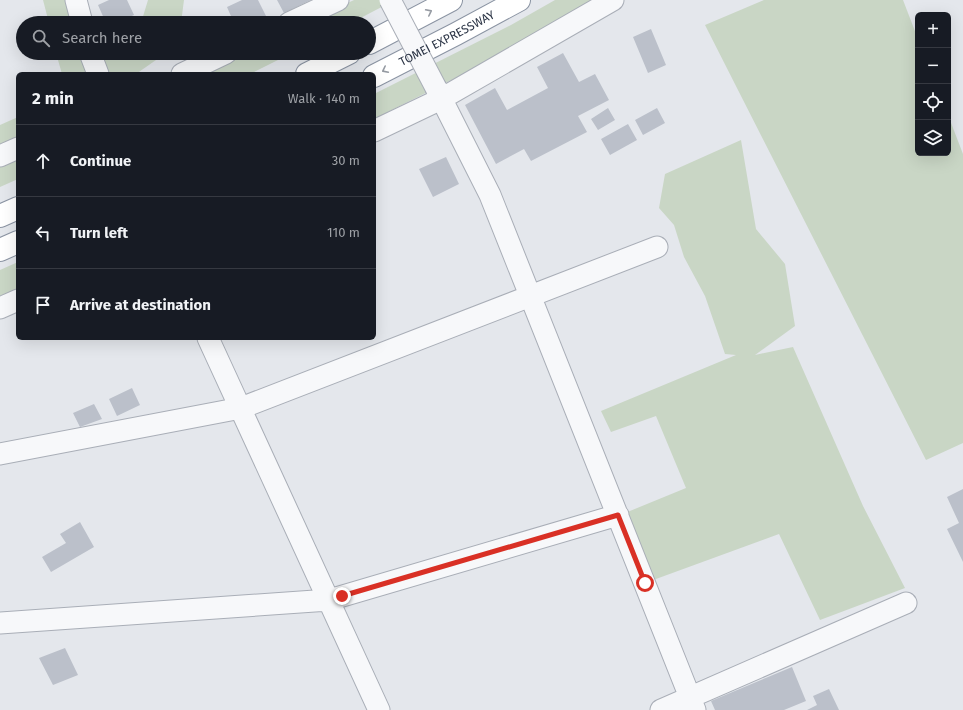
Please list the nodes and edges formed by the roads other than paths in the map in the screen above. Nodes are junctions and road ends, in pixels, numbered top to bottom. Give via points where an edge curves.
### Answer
1 (76, 0) edge
2 (338, 0) edge
3 (390, 0) edge
4 (451, 0) edge
5 (519, 0) edge
6 (613, 0) edge
7 (80, 16) edge
8 (305, 16) edge
9 (376, 39) edge
10 (93, 60) edge
11 (211, 60) edge
12 (335, 60) edge
13 (97, 72) edge
14 (186, 72) edge
15 (311, 72) edge
16 (376, 75) edge
17 (439, 93) junction
18 (376, 130) edge
19 (16, 149) edge
20 (0, 156) edge
21 (16, 209) edge
22 (0, 216) edge
23 (16, 243) edge
24 (657, 247) dead end
25 (0, 250) edge
26 (531, 296) junction
27 (16, 301) edge
28 (0, 308) edge
29 (209, 340) edge
30 (240, 408) junction
31 (0, 454) edge
32 (618, 515) junction
33 (329, 600) junction
34 (906, 603) dead end
35 (0, 623) edge
36 (692, 703) edge
37 (379, 710) edge
38 (661, 710) edge

1 - 7 street
2 - 8 street
3 - 17 street, bridge
9 -> 4 highway
5 -> 16 highway, TOMEI EXPRESSWAY
6 - 17 street
10 - 13 street
11 - 14 street
12 - 15 highway
17 - 18 street
17 - 26 street via 490,195
19 - 20 street
21 - 22 highway
23 - 25 highway
24 - 26 street
26 - 30 street
26 - 32 street
27 - 28 street
29 - 30 street
30 - 31 street
30 - 33 street
32 - 33 street
32 - 36 street
33 - 35 street
33 - 37 street
34 - 36 street
36 - 38 street

